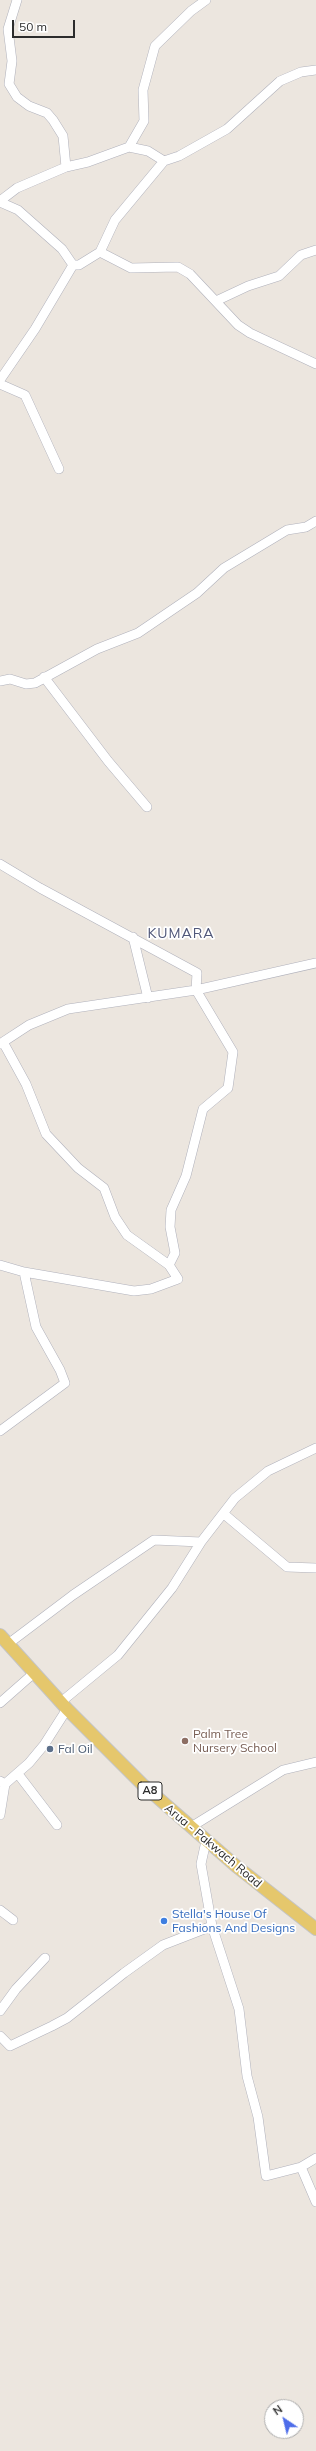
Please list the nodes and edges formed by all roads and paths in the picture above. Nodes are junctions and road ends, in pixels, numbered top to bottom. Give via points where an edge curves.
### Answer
1 (18, 0) edge
2 (206, 0) edge
3 (316, 70) edge
4 (129, 147) junction
5 (164, 161) junction
6 (66, 167) junction
7 (0, 202) edge
8 (316, 250) edge
9 (100, 252) junction
10 (74, 265) junction
11 (216, 302) junction
12 (316, 364) edge
13 (0, 380) edge
14 (0, 384) edge
15 (59, 469) dead end
16 (316, 521) edge
17 (44, 677) junction
18 (0, 681) edge
19 (147, 807) dead end
20 (0, 864) edge
21 (132, 937) junction
22 (316, 963) edge
23 (196, 990) junction
24 (148, 998) junction
25 (1, 1043) edge
26 (0, 1265) edge
27 (169, 1265) junction
28 (24, 1272) junction
29 (0, 1431) edge
30 (316, 1448) edge
31 (224, 1514) junction
32 (201, 1542) junction
33 (316, 1568) edge
34 (4, 1639) edge
35 (34, 1672) junction
36 (0, 1703) edge
37 (64, 1706) junction
38 (316, 1762) edge
39 (18, 1774) junction
40 (3, 1782) edge
41 (0, 1815) edge
42 (57, 1825) dead end
43 (191, 1828) junction
44 (206, 1841) junction
45 (0, 1910) edge
46 (13, 1920) dead end
47 (212, 1926) junction
48 (316, 1929) edge
49 (45, 1958) dead end
50 (0, 2011) edge
51 (0, 2036) edge
52 (316, 2158) edge
53 (301, 2167) junction
54 (316, 2202) edge

1 - 6 street via 8,29 12,61 8,84 17,97 29,106 47,113 53,120 63,136
2 - 4 street via 191,11 156,46 143,90 144,121
3 - 5 street via 302,72 280,81 227,129 179,156
4 - 5 street via 148,151
4 - 6 street
5 - 9 street via 115,220
6 - 7 street via 17,188
7 - 10 street via 18,210 62,249
8 - 11 street via 301,255 279,276 248,286
9 - 10 street via 79,265
9 - 11 street via 130,268 178,267 190,274
10 - 13 street
11 - 12 street via 238,325 250,333
14 - 15 street via 25,394
16 - 17 street via 306,527 287,530 224,568 197,593 138,633 97,649
17 - 18 street via 28,684 10,679
17 - 19 street
20 - 21 street
21 - 23 street via 197,973
21 - 24 street
22 - 23 street
23 - 24 street
23 - 27 street via 233,1052 233,1060 228,1088 206,1105 201,1114 186,1176 170,1217 175,1253
24 - 25 street via 68,1009 29,1025
25 - 27 street via 26,1084 46,1134 78,1168 104,1188 115,1217 127,1235
26 - 28 street
27 - 28 street via 178,1279 142,1290
28 - 29 street via 36,1327 60,1370 64,1383
30 - 31 street via 268,1471 235,1498
31 - 32 street
31 - 33 street via 287,1567
32 - 34 street via 154,1540 67,1600
32 - 37 street via 172,1588 118,1655
34 - 35 main road, Arua - Pakwach Road / A8
35 - 36 street
35 - 37 main road, Arua - Pakwach Road / A8
37 - 39 street via 44,1745
37 - 43 main road, Arua - Pakwach Road / A8 via 142,1784
38 - 43 street via 283,1770
39 - 40 street
39 - 42 street
40 - 41 street
43 - 44 main road, Arua - Pakwach Road / A8
44 - 47 street via 201,1864
44 - 48 main road, Arua - Pakwach Road / A8
45 - 46 street
47 - 51 street via 163,1945 67,2018 52,2026 10,2046
47 - 53 street via 239,2009 247,2076 258,2117 265,2175 269,2177
49 - 50 street via 19,1985
52 - 53 street
53 - 54 street

